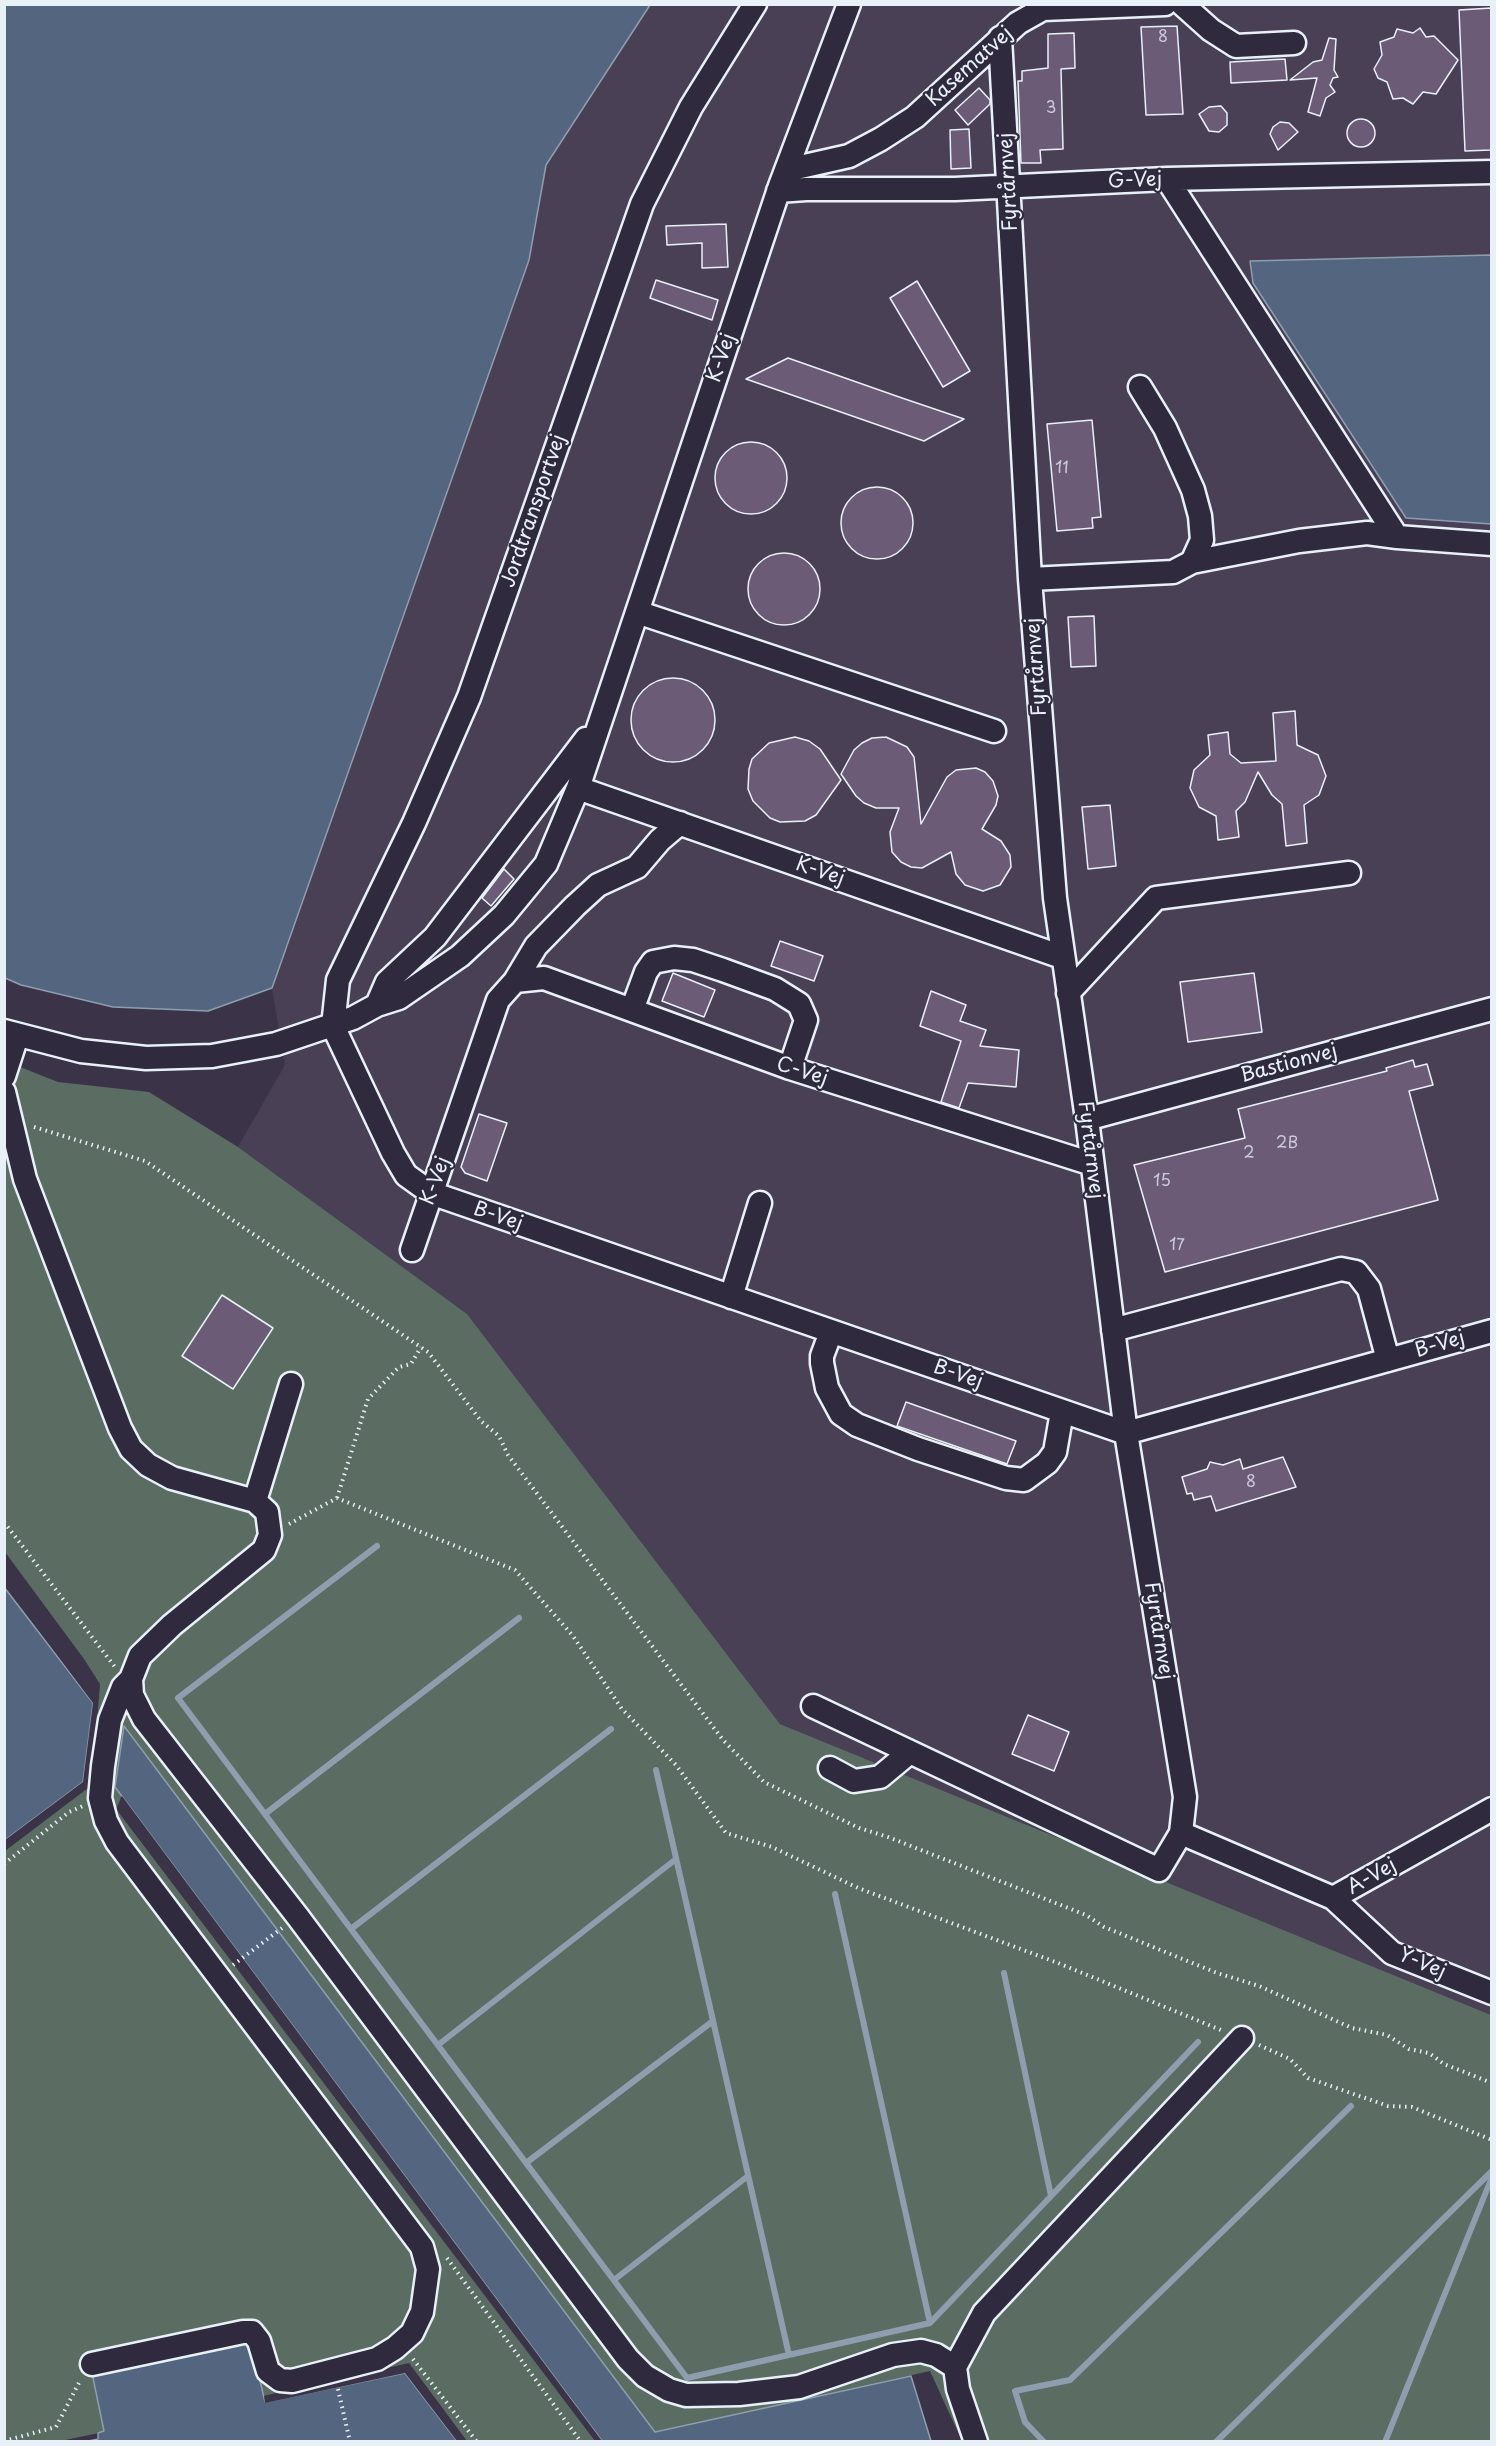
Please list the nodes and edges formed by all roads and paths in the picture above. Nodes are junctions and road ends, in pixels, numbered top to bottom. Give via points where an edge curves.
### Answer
1 (755, 4) edge
2 (849, 4) edge
3 (1165, 4) edge
4 (1182, 4) edge
5 (1014, 14) edge
6 (1000, 38) junction
7 (1294, 43) dead end
8 (787, 170) junction
9 (1491, 172) edge
10 (1167, 179) junction
11 (1010, 186) junction
12 (778, 191) junction
13 (1140, 387) dead end
14 (1396, 537) junction
15 (1491, 544) edge
16 (1192, 562) junction
17 (1030, 579) junction
18 (637, 612) junction
19 (602, 715) junction
20 (994, 731) dead end
21 (578, 788) junction
22 (680, 823) junction
23 (1349, 873) dead end
24 (1062, 957) junction
25 (515, 981) junction
26 (1068, 993) junction
27 (377, 1005) junction
28 (1491, 1009) edge
29 (632, 1010) junction
30 (333, 1026) junction
31 (11, 1033) edge
32 (790, 1068) junction
33 (4, 1076) edge
34 (4, 1092) edge
35 (1087, 1119) junction
36 (10, 1120) junction
37 (1092, 1164) junction
38 (430, 1193) junction
39 (760, 1203) dead end
40 (412, 1250) dead end
41 (731, 1297) junction
42 (1113, 1330) junction
43 (1491, 1331) edge
44 (831, 1332) junction
45 (421, 1347) junction
46 (1388, 1360) junction
47 (291, 1384) dead end
48 (1062, 1412) junction
49 (1126, 1433) junction
50 (337, 1498) junction
51 (255, 1501) junction
52 (4, 1521) edge
53 (270, 1534) junction
54 (130, 1679) junction
55 (813, 1706) dead end
56 (910, 1752) junction
57 (830, 1768) dead end
58 (100, 1798) junction
59 (1491, 1809) edge
60 (1181, 1833) junction
61 (4, 1864) edge
62 (1333, 1898) junction
63 (280, 1930) dead end
64 (233, 1965) dead end
65 (1491, 1993) edge
66 (1242, 2038) junction
67 (1491, 2083) edge
68 (1491, 2140) edge
69 (422, 2247) junction
70 (394, 2348) junction
71 (92, 2364) joint
72 (955, 2367) junction
73 (336, 2380) dead end
74 (4, 2441) edge
75 (350, 2442) edge
76 (477, 2442) edge
77 (581, 2442) edge
78 (976, 2442) edge

1 - 30 street, Jordtransportvej via 691,107 642,204 469,697 414,823 338,980
2 - 8 street, K-Vej
3 - 5 street, Kasematvej via 1043,9
4 - 7 street via 1236,46
5 - 6 street, Kasematvej
6 - 8 street, Kasematvej via 915,117 881,139 849,156
6 - 11 street, Fyrtårnvej
8 - 12 street, K-Vej
9 - 10 street, G-Vej
10 - 11 street, G-Vej
10 - 14 street
11 - 12 street, G-Vej
11 - 17 street, Fyrtårnvej
12 - 18 street, K-Vej
13 - 16 street via 1165,428 1193,490 1202,540
14 - 15 street
14 - 16 street via 1367,533 1299,541
16 - 17 street via 1173,572
17 - 24 street, Fyrtårnvej
18 - 19 street, K-Vej
18 - 20 street
19 - 21 street, K-Vej
19 - 27 street, K-Vej via 435,937 387,981
21 - 22 street, K-Vej
21 - 27 street, K-Vej via 546,864 498,921 460,956 399,998
22 - 24 street, K-Vej
22 - 25 street, K-Vej via 637,867 598,885 580,900 536,946
23 - 26 street via 1156,898
24 - 26 street, Fyrtårnvej
25 - 29 street, C-Vej via 544,978
25 - 38 street, K-Vej via 498,1000
26 - 35 street, Fyrtårnvej
27 - 30 street, K-Vej
28 - 35 street, Bastionvej
29 - 32 street, C-Vej
29 - 32 street via 653,962 674,958 693,960 775,989 799,1004 806,1020
30 - 31 street, K-Vej via 276,1044 212,1056 146,1058 81,1051
30 - 38 street, B-Vej via 393,1153 406,1175
31 - 33 street
32 - 37 street, C-Vej
34 - 36 street
35 - 37 street, Fyrtårnvej
36 - 45 path via 145,1161
36 - 51 street via 25,1179 131,1449 148,1465 172,1478
37 - 42 street, Fyrtårnvej
38 - 40 street, K-Vej
38 - 41 street, B-Vej
39 - 41 street
41 - 44 street, B-Vej
42 - 46 street via 1341,1269 1356,1272 1369,1290
42 - 49 street, Fyrtårnvej
43 - 46 street, B-Vej
44 - 48 street, B-Vej
44 - 48 street via 822,1363 827,1388 841,1414 918,1449 1006,1478 1024,1480 1054,1452
45 - 50 path via 411,1364 399,1367 368,1399
45 - 67 path via 499,1436 508,1455 723,1740 764,1782 859,1828 1086,1915 1104,1927 1259,1986 1352,2028 1387,2035 1409,2049 1429,2053 1444,2064
46 - 49 street, B-Vej
47 - 51 street
48 - 49 street, B-Vej
49 - 60 street, Fyrtårnvej via 1185,1797
50 - 53 path
50 - 66 path via 514,1570 573,1636 622,1709 676,1765 726,1833 772,1847 858,1888 1058,1962
51 - 53 street via 267,1512
52 - 54 path via 123,1678
53 - 54 street via 264,1550 248,1566 171,1624 140,1656
54 - 58 street via 110,1720
54 - 72 street via 132,1695 144,1719 628,2359 645,2376 686,2395 739,2394 799,2387 892,2355 921,2351
55 - 56 street, Fyrtårnvej
56 - 57 street via 880,1777 854,1781
56 - 60 street, Fyrtårnvej via 1159,1870
58 - 61 path via 69,1812
58 - 69 street via 117,1842
59 - 62 street, A-Vej
60 - 62 street, A-Vej
62 - 65 street, Y-Vej via 1392,1953
63 - 64 path
66 - 68 path via 1290,2059 1308,2078 1388,2106 1412,2107
66 - 72 street via 984,2313
69 - 70 street via 428,2268 422,2312 412,2333
69 - 77 path via 444,2253
70 - 71 street via 377,2359 292,2381 280,2380 268,2371 259,2341 252,2332
70 - 76 path via 407,2352
71 - 74 path via 56,2427
72 - 78 street via 958,2389
73 - 75 path

